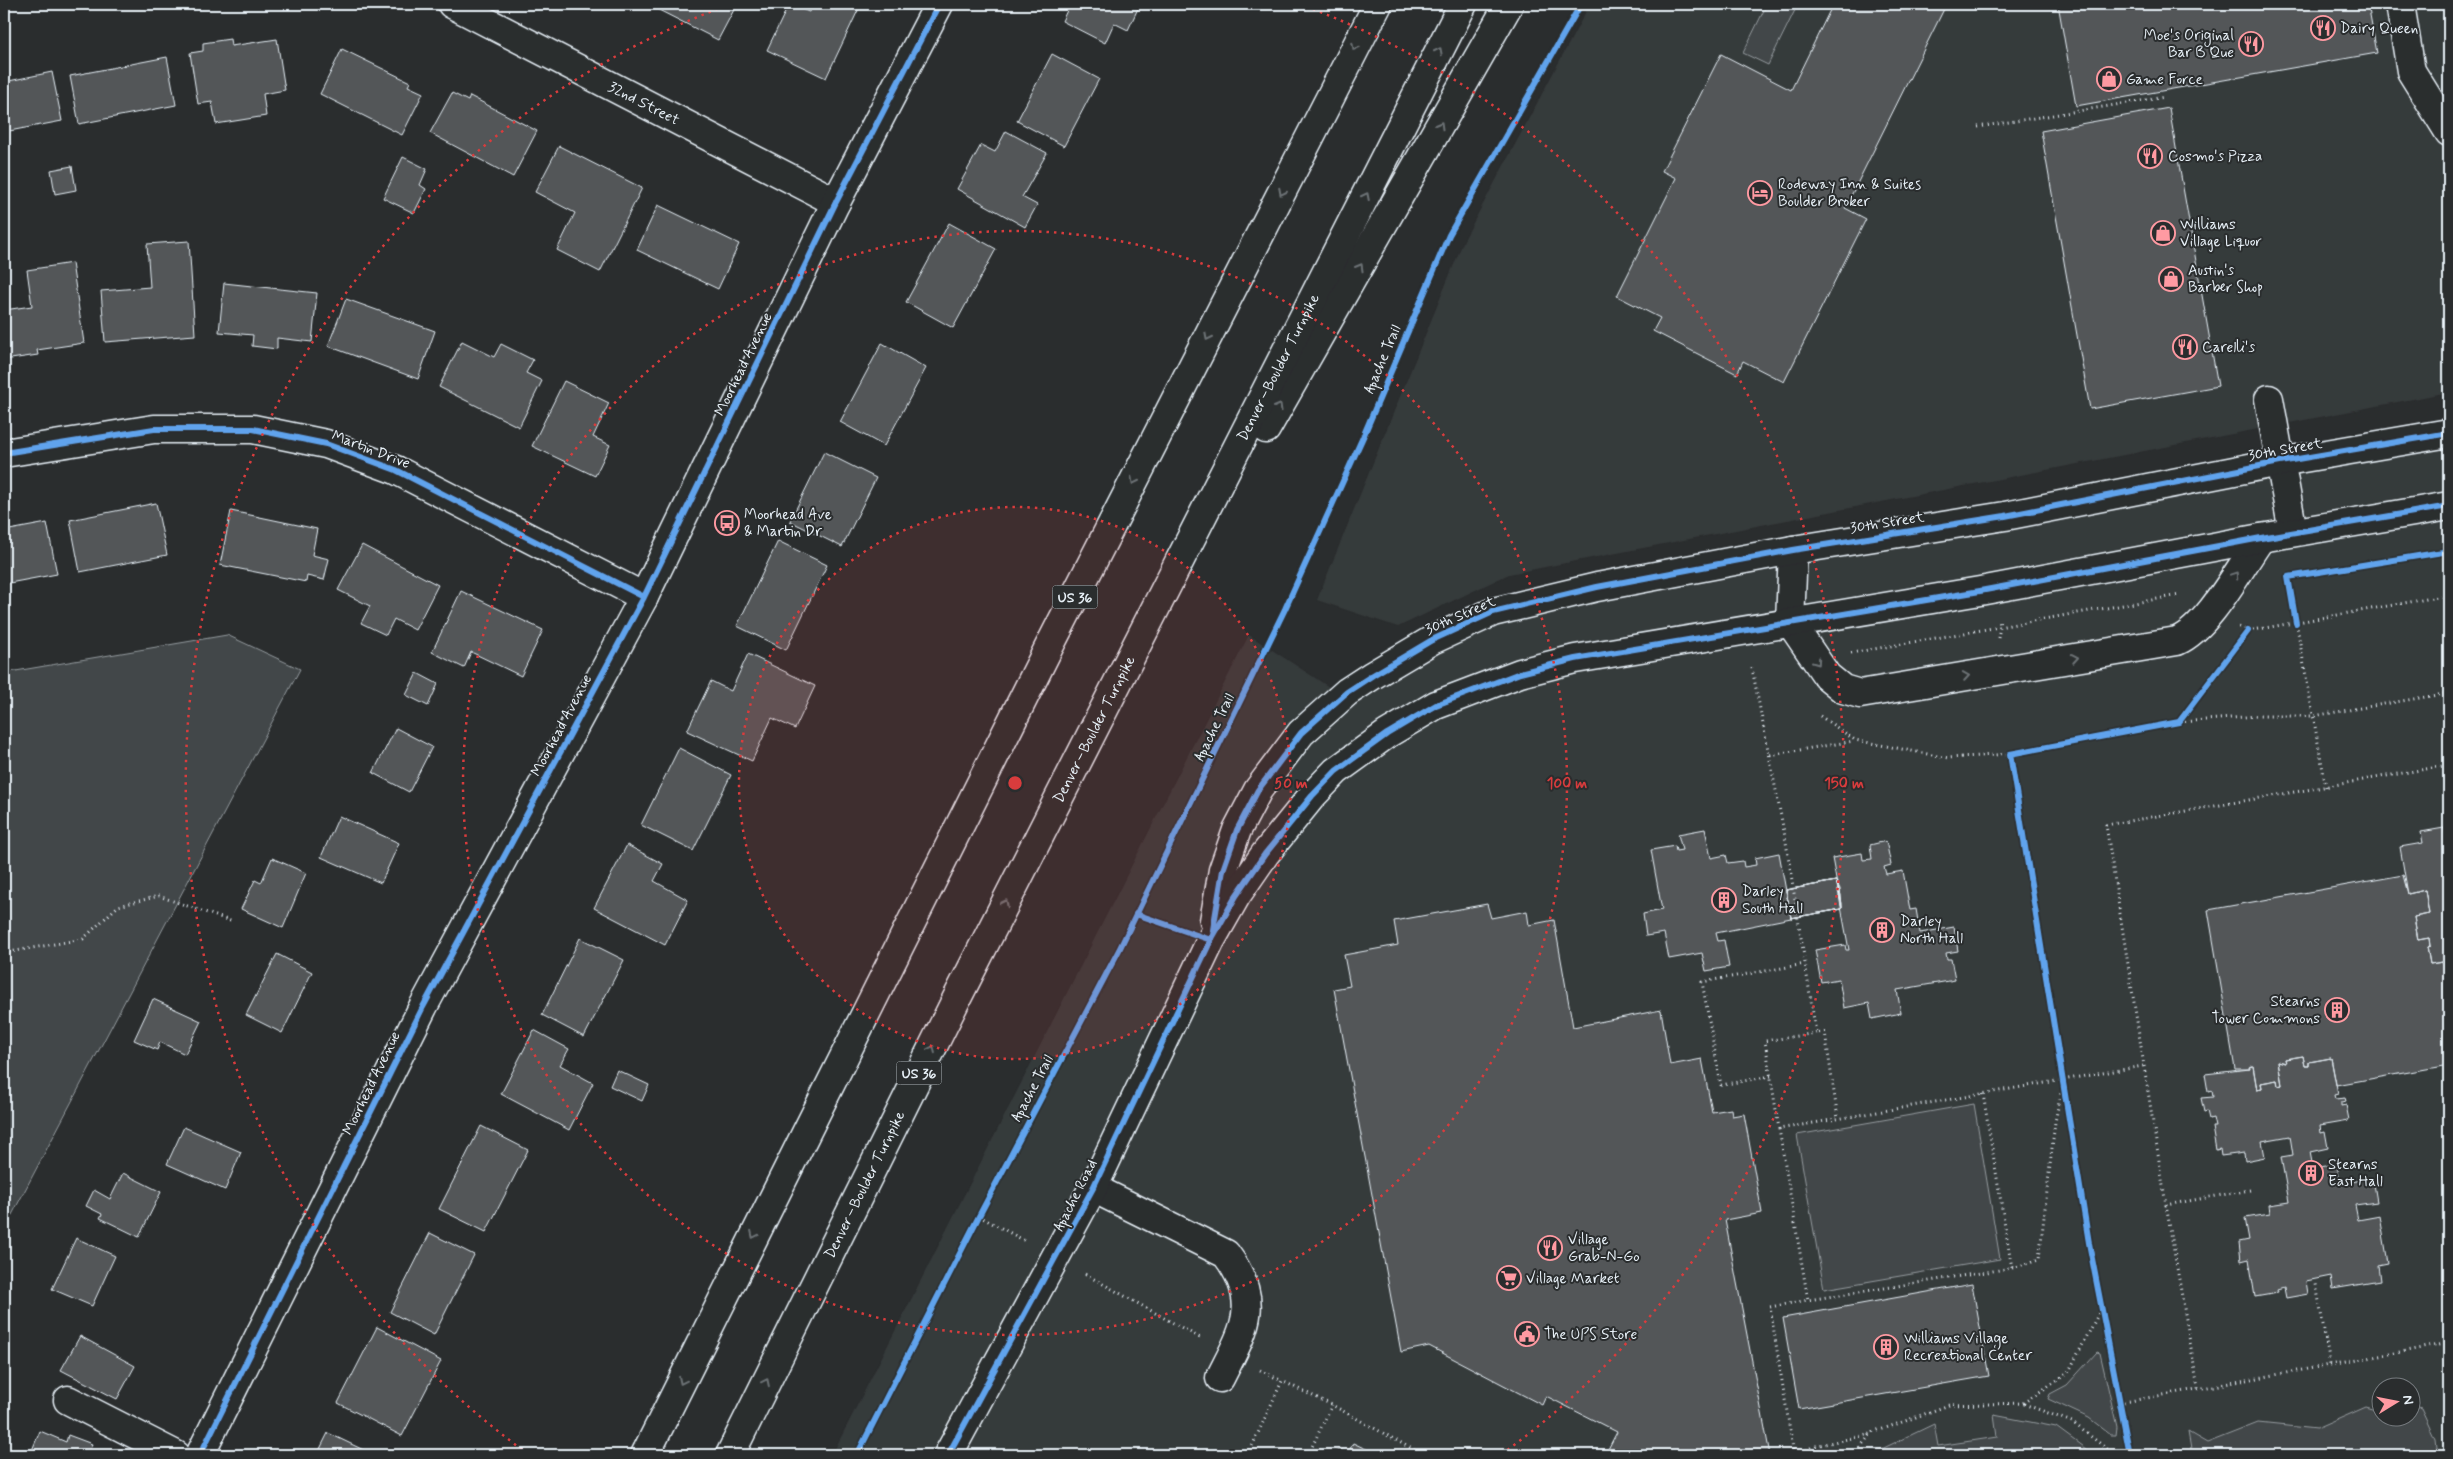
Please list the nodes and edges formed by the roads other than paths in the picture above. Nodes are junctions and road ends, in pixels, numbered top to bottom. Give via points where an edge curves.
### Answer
1 (452, 4) edge
2 (939, 4) edge
3 (1378, 4) edge
4 (1463, 4) edge
5 (1509, 4) edge
6 (2400, 4) edge
7 (2441, 102) edge
8 (2449, 132) edge
9 (836, 202) junction
10 (2269, 399) dead end
11 (2449, 433) edge
12 (4, 453) edge
13 (2280, 462) junction
14 (2449, 506) edge
15 (2293, 532) junction
16 (2261, 538) junction
17 (1793, 550) junction
18 (644, 597) junction
19 (1790, 622) junction
20 (1347, 692) joint
21 (1097, 722) junction
22 (1211, 940) junction
23 (1093, 1188) junction
24 (1226, 1367) road end
25 (68, 1400) dead end
26 (176, 1455) edge
27 (200, 1455) edge
28 (645, 1455) edge
29 (730, 1455) edge
30 (948, 1455) edge

1 - 9 main road, 32nd Street
2 - 9 main road, Moorhead Avenue
3 -> 28 main road, US 36 via 1044,658
21 -> 4 main road, Denver–Boulder Turnpike / US 36
21 -> 5 main road
6 - 7 main road via 2411,71
7 - 8 main road
9 - 18 main road, Moorhead Avenue
10 - 13 main road
11 - 13 main road, 30th Street
12 - 18 main road, Martin Drive via 154,429 254,429 326,444 396,470
13 - 15 main road
13 - 17 main road, 30th Street via 2005,516
14 - 15 main road
15 - 16 main road
16 - 19 main road via 1994,589
19 -> 16 main road via 1826,676 1843,689 1860,694 2177,641 2189,634 2210,612
17 - 19 main road
17 - 20 main road, 30th Street via 1597,587 1493,612 1432,640
18 - 27 main road, Moorhead Avenue via 422,1007
19 - 22 main road, Apache Road via 1575,660 1520,674 1436,705 1387,734 1336,772 1312,796 1260,861
20 - 22 main road, Apache Road via 1301,733 1258,790 1237,830 1223,870
29 -> 21 main road, Denver–Boulder Turnpike / US 36
22 - 23 main road, Apache Road
23 - 24 main road via 1226,1254 1240,1272 1247,1312 1244,1329
23 - 30 main road, Apache Road
25 - 26 main road

